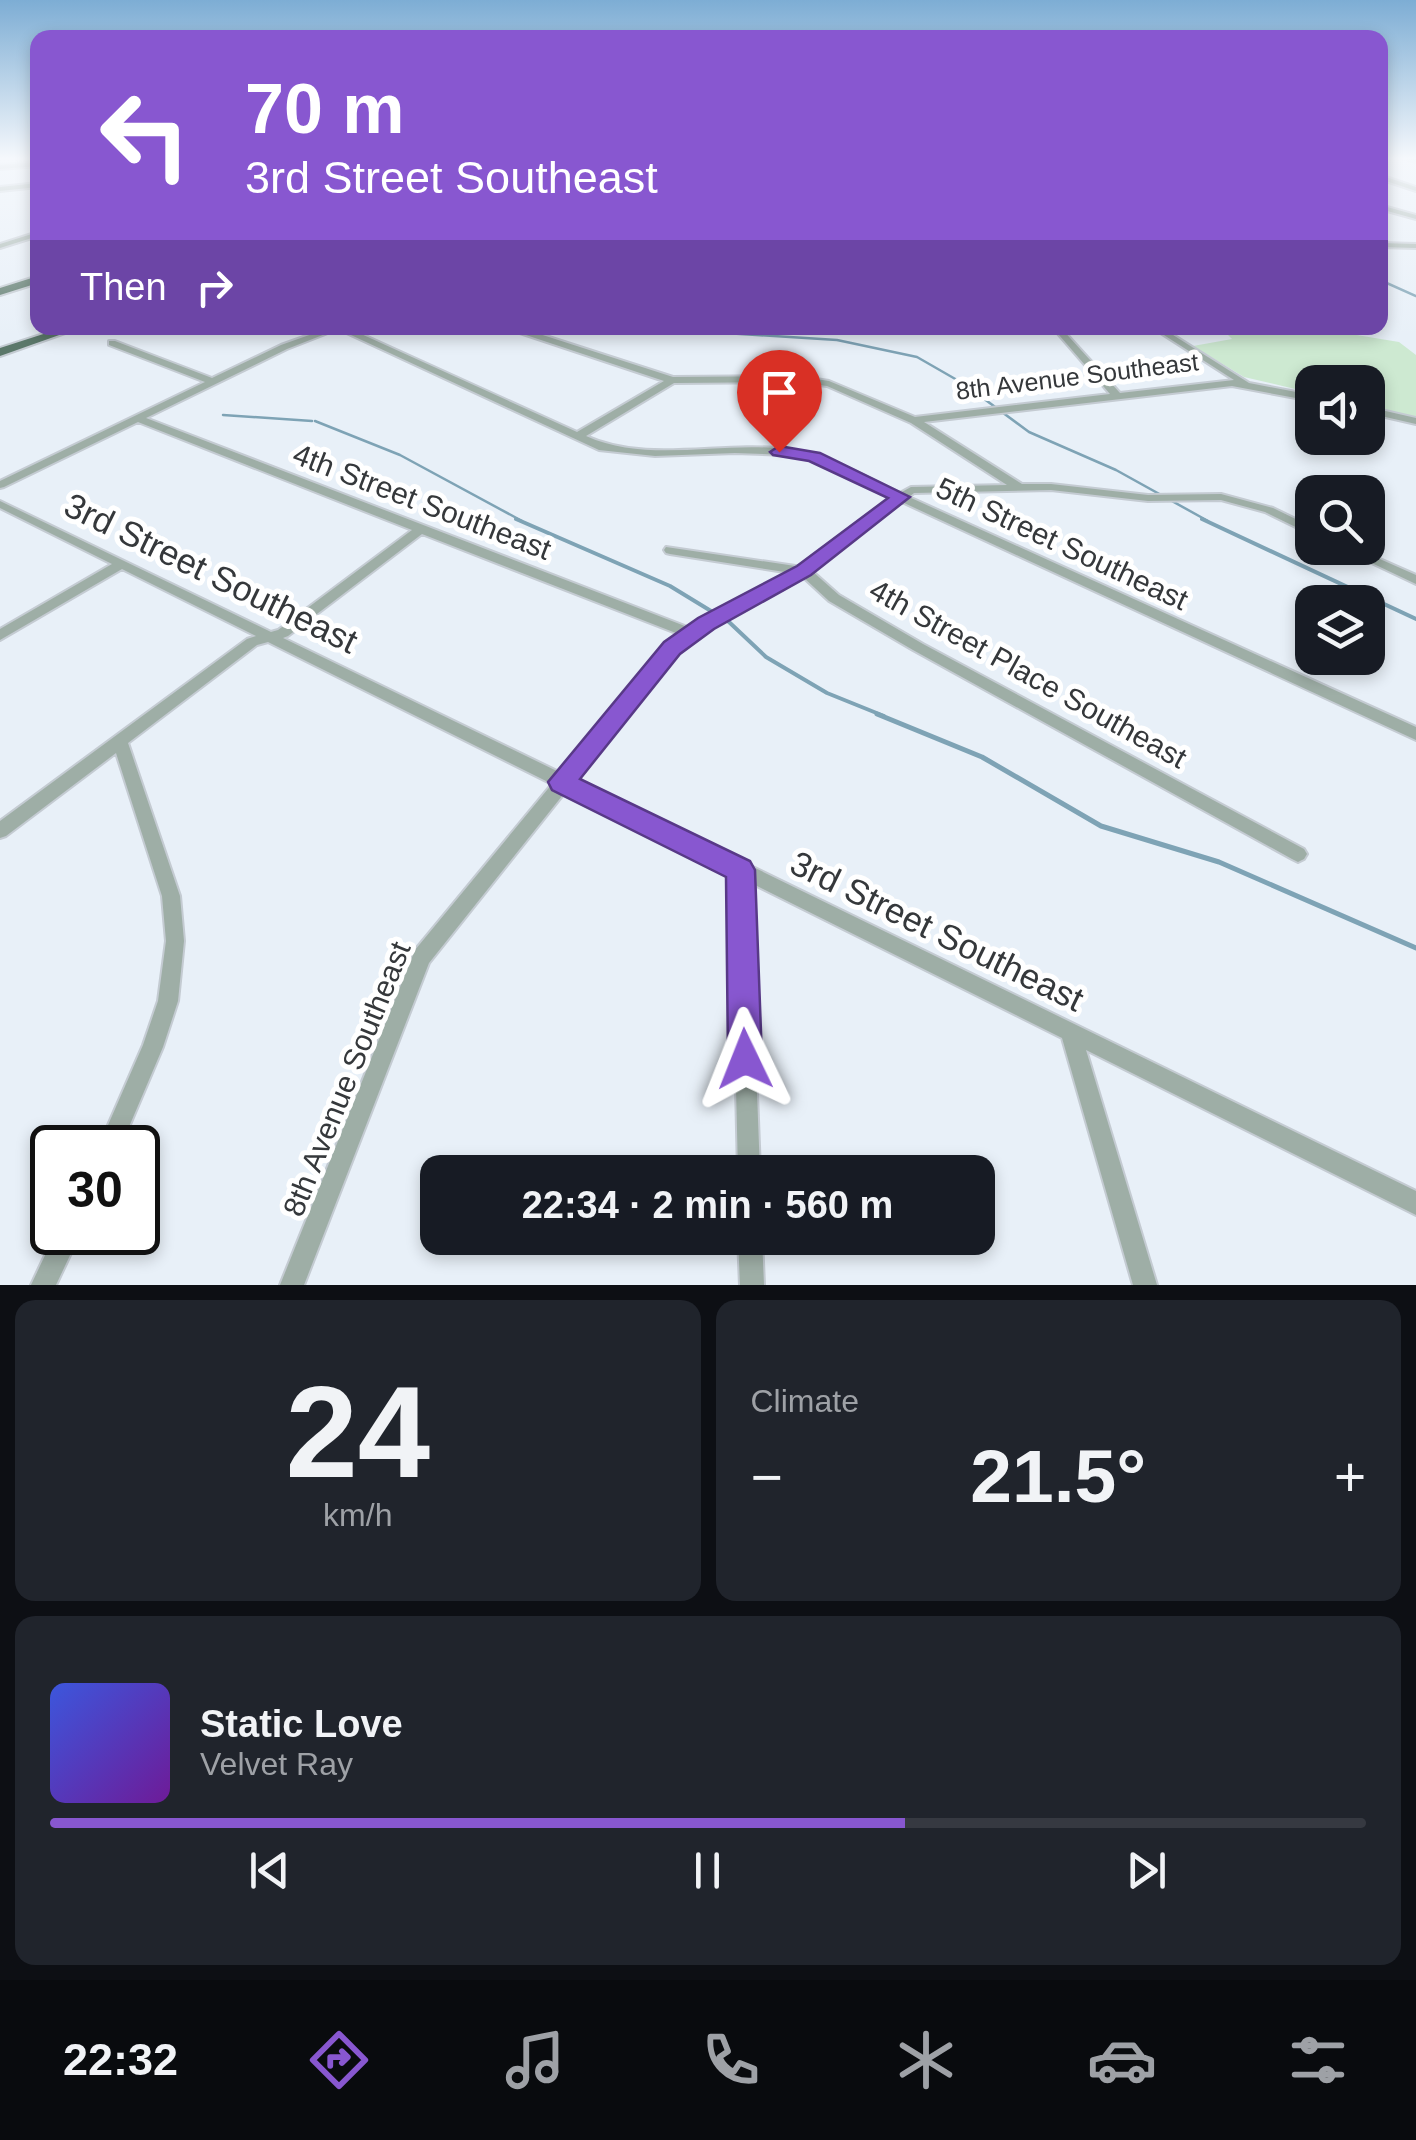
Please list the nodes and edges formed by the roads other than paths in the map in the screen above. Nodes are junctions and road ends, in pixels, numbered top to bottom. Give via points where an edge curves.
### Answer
1 (30, 237) edge
2 (0, 238) edge
3 (14, 242) junction
4 (0, 246) edge
5 (30, 246) edge
6 (1388, 246) edge
7 (1416, 246) edge
8 (30, 282) edge
9 (0, 292) edge
10 (51, 335) edge
11 (322, 335) edge
12 (353, 335) edge
13 (535, 335) edge
14 (1063, 335) edge
15 (1168, 335) edge
16 (112, 343) dead end
17 (0, 352) edge
18 (672, 380) junction
19 (213, 382) junction
20 (1245, 384) junction
21 (1295, 394) edge
22 (1117, 396) junction
23 (1385, 414) edge
24 (137, 418) junction
25 (915, 420) junction
26 (1416, 421) edge
27 (577, 437) junction
28 (0, 485) edge
29 (1020, 488) junction
30 (901, 497) junction
31 (0, 504) edge
32 (1295, 524) edge
33 (422, 528) junction
34 (670, 550) dead end
35 (121, 564) junction
36 (1383, 565) edge
37 (804, 571) junction
38 (1416, 580) edge
39 (690, 633) junction
40 (0, 635) edge
41 (268, 637) junction
42 (1416, 734) edge
43 (120, 742) junction
44 (562, 782) junction
45 (0, 831) edge
46 (1298, 854) dead end
47 (740, 870) junction
48 (1070, 1032) junction
49 (118, 1125) edge
50 (748, 1155) edge
51 (1416, 1202) edge
52 (58, 1255) edge
53 (751, 1255) edge
54 (43, 1285) edge
55 (292, 1285) edge
56 (752, 1285) edge
57 (1145, 1285) edge

1 - 3 street
2 - 3 street
3 - 4 street
3 - 5 street
6 - 7 street
8 - 9 main road
10 - 17 main road
11 - 19 street
12 - 27 street, 5th Street Southeast
13 - 18 street
14 - 22 street
15 - 20 street
16 - 19 street
18 - 25 street via 813,381
18 - 27 street
19 - 24 street
20 - 21 street
20 - 22 street, 8th Avenue Southeast
22 - 25 street, 8th Avenue Southeast
23 - 26 street
24 - 28 street
24 - 33 street, 4th Street Southeast
25 - 29 street
27 - 30 street, 5th Street Southeast via 632,453 801,454
29 - 30 street, 8th Avenue Southeast via 910,490
29 - 32 street, 8th Avenue Southeast via 1245,502
30 - 37 street, 8th Avenue Southeast
30 - 42 street, 5th Street Southeast
31 - 35 street, 3rd Street Southeast
33 - 39 street, 4th Street Southeast
33 - 41 street via 284,633
34 - 37 street
35 - 40 street
35 - 41 street, 3rd Street Southeast
36 - 38 street
37 - 39 street, 8th Avenue Southeast
37 - 46 street, 4th Street Place Southeast via 834,598 918,648
39 - 44 street, 8th Avenue Southeast
41 - 43 street via 252,642
41 - 44 street, 3rd Street Southeast
43 - 45 street
43 - 49 street via 171,896 175,941 168,1002
44 - 47 street, 3rd Street Southeast
44 - 55 street, 8th Avenue Southeast via 422,957
47 - 48 street, 3rd Street Southeast
47 - 50 street
48 - 51 street, 3rd Street Southeast
48 - 57 street
52 - 54 street
53 - 56 street

